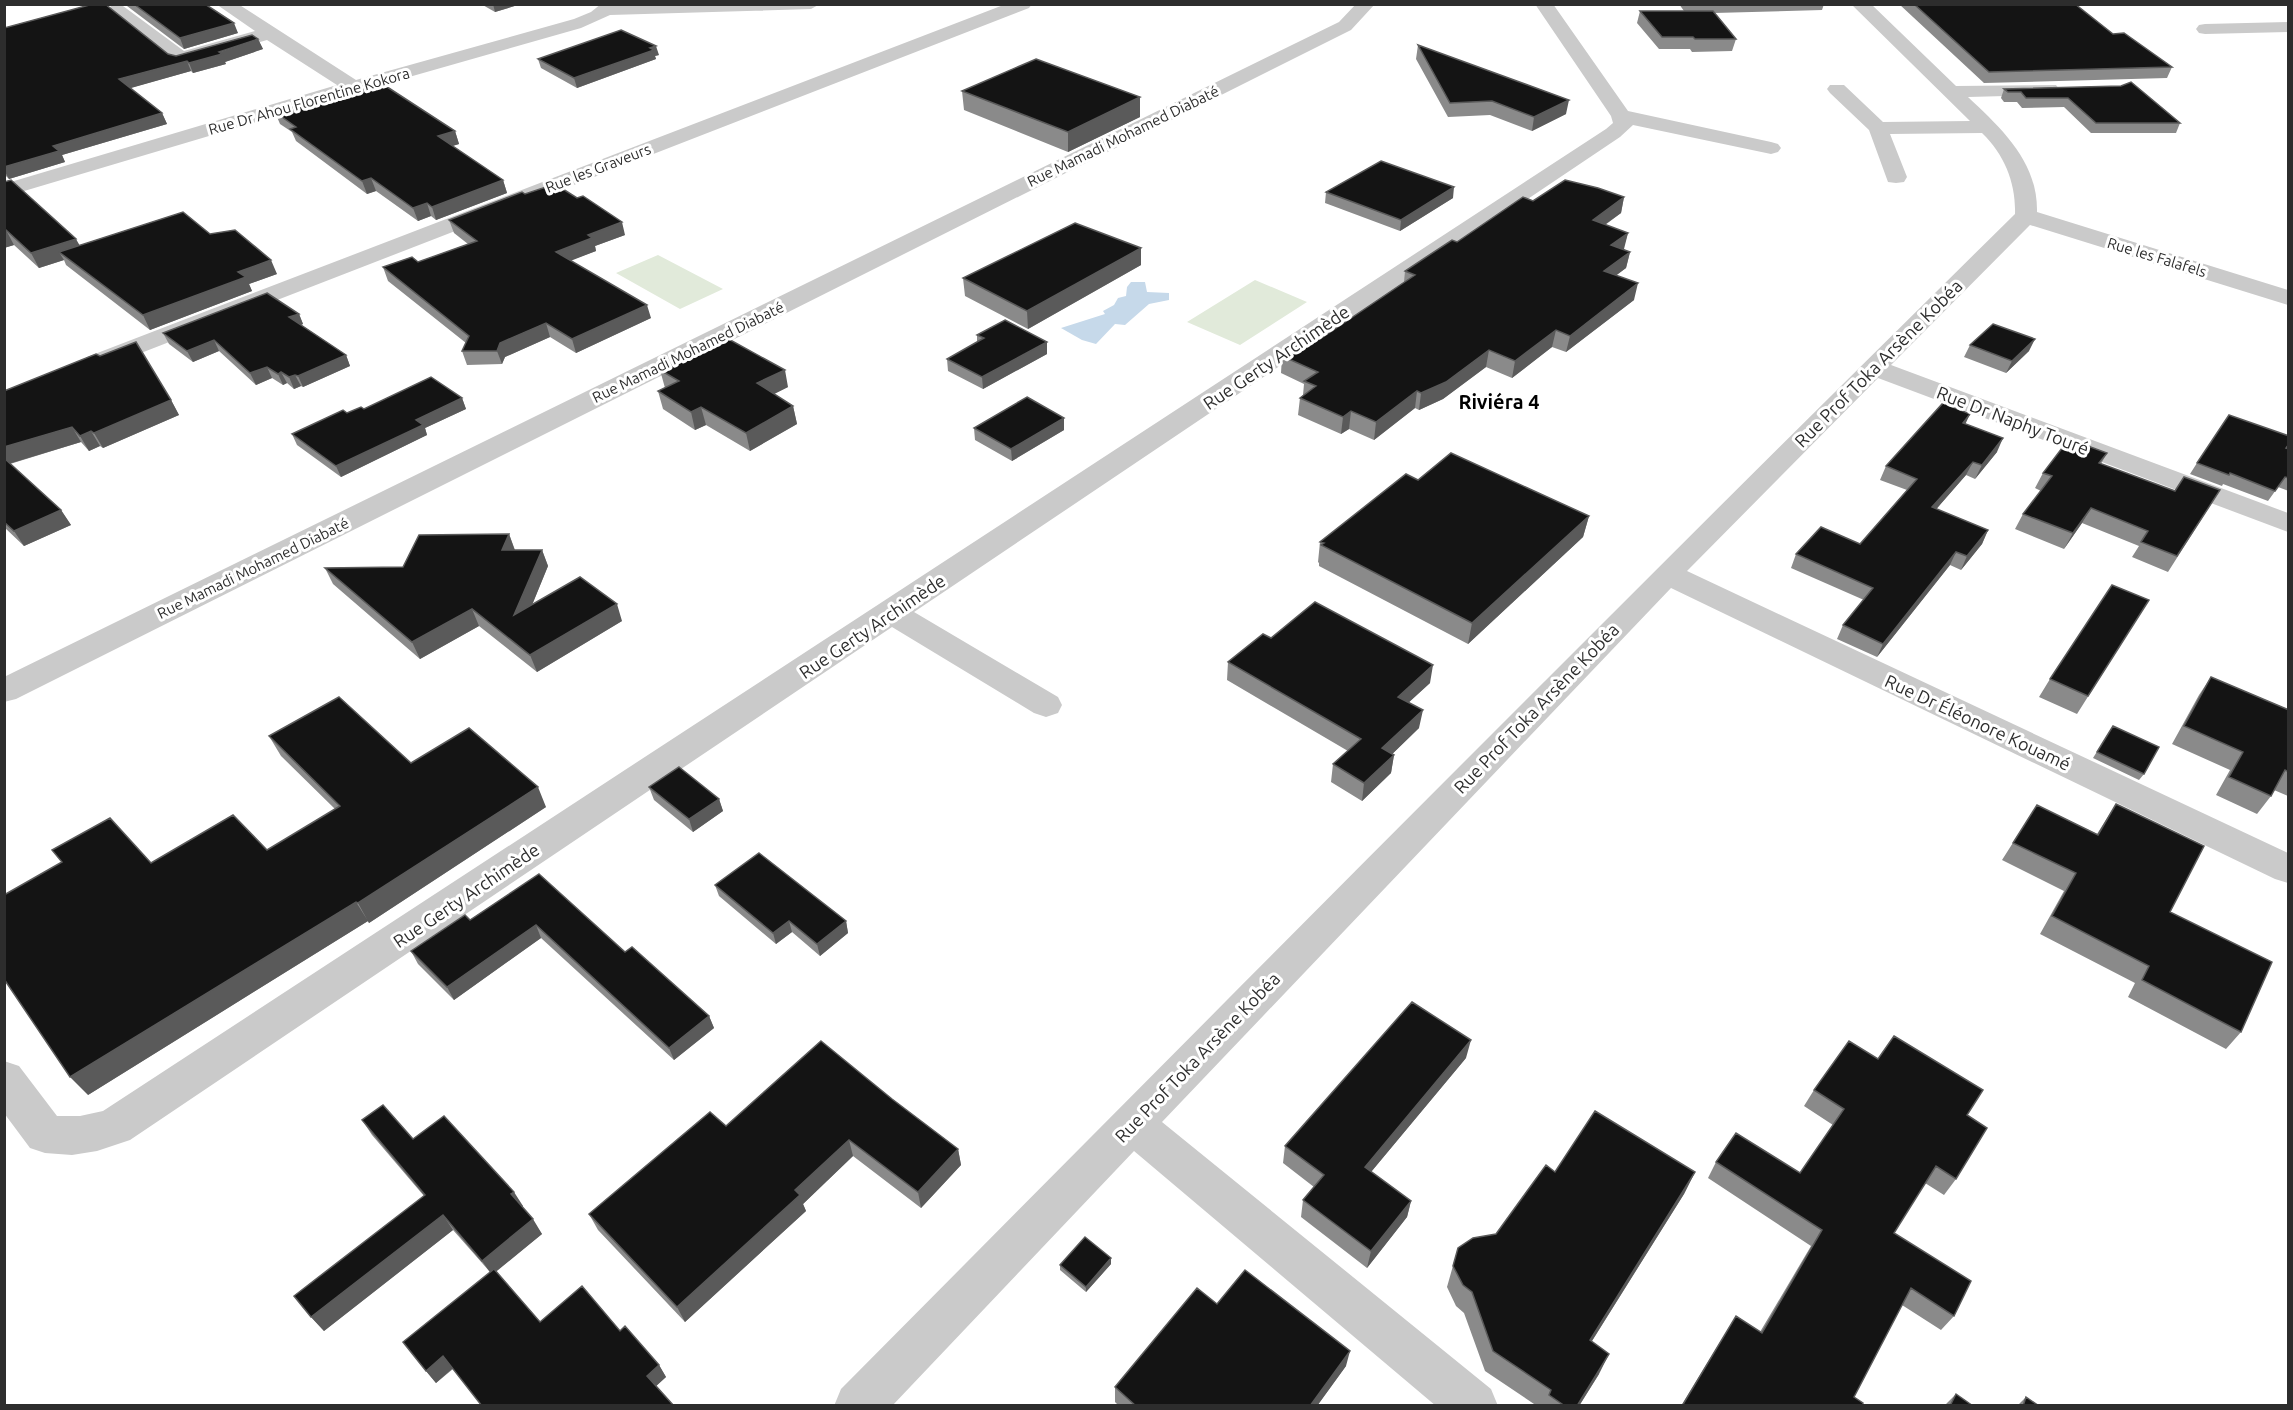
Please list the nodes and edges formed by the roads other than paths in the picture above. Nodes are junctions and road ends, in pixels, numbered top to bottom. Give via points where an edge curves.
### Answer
1 (225, 4) edge
2 (811, 4) edge
3 (1023, 4) edge
4 (1366, 4) edge
5 (1544, 4) edge
6 (1860, 4) edge
7 (609, 7) edge
8 (117, 10) edge
9 (2289, 27) edge
10 (2205, 28) dead end
11 (270, 33) junction
12 (353, 87) junction
13 (2070, 88) edge
14 (1837, 89) dead end
15 (1952, 92) junction
16 (1621, 116) junction
17 (1988, 127) junction
18 (1878, 128) junction
19 (1771, 148) dead end
20 (1896, 177) dead end
21 (4, 191) edge
22 (2026, 216) junction
23 (2289, 298) edge
24 (1873, 367) junction
25 (72, 371) edge
26 (2289, 523) edge
27 (1667, 574) junction
28 (892, 613) junction
29 (4, 691) edge
30 (1046, 705) dead end
31 (2289, 869) edge
32 (4, 1079) edge
33 (1132, 1123) junction
34 (858, 1406) edge
35 (1474, 1406) edge

1 - 11 street
2 - 7 street
3 - 25 street, Rue les Graveurs
4 - 29 street, Rue Mamadi Mohamed Diabaté via 1345,26
5 - 16 street
6 - 15 street
7 - 12 street, Rue Dr Ahou Florentine Kokora via 569,26
8 - 11 street via 181,58
9 - 10 street
11 - 12 street
12 - 21 street, Rue Dr Ahou Florentine Kokora
13 - 15 street
14 - 18 street
15 - 17 street
16 - 19 street
16 - 28 street, Rue Gerty Archimède via 1623,124 1613,133
17 - 18 street
17 - 22 street via 2015,159 2028,200
18 - 20 street
22 - 23 street, Rue les Falafels
22 - 24 street, Rue Prof Toka Arsène Kobéa
24 - 26 street, Rue Dr Naphy Touré
24 - 27 street, Rue Prof Toka Arsène Kobéa
27 - 31 street, Rue Dr Éléonore Kouamé
27 - 33 street, Rue Prof Toka Arsène Kobéa
28 - 30 street
28 - 32 street, Rue Gerty Archimède via 115,1127 90,1136 45,1134
33 - 34 street, Rue Prof Toka Arsène Kobéa
33 - 35 street

